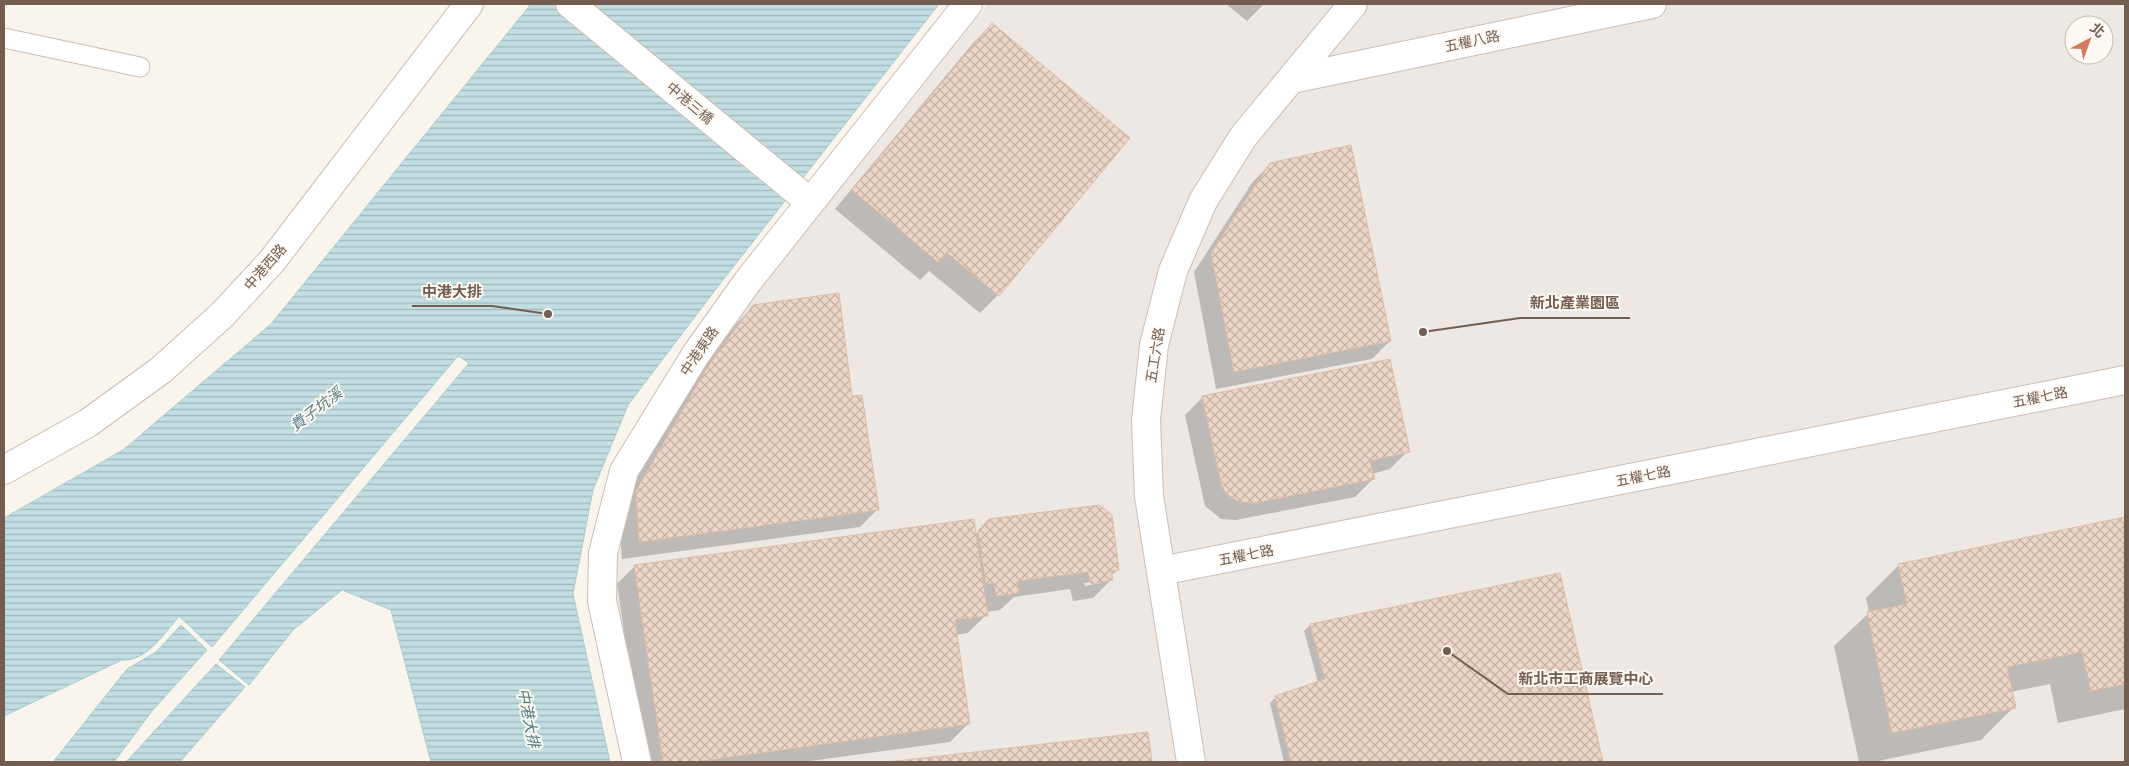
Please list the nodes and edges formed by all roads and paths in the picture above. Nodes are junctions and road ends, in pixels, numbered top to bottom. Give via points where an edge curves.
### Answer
1 (469, 4) edge
2 (570, 4) edge
3 (968, 4) edge
4 (1353, 4) edge
5 (1652, 4) edge
6 (4, 38) edge
7 (140, 67) dead end
8 (1292, 78) junction
9 (803, 197) junction
10 (2125, 380) edge
11 (4, 470) edge
12 (1161, 571) junction
13 (637, 762) edge
14 (1191, 762) edge

1 - 11 street, 中港西路 via 272,260 222,315 161,370 88,422
2 - 9 street, 中港三橋
3 - 9 street, 中港東路
4 - 8 street, 五工六路
5 - 8 street, 五權八路
6 - 7 lane
8 - 12 street, 五工六路 via 1243,137 1203,201 1173,271 1154,345 1146,420 1149,496
9 - 13 street, 中港東路 via 696,354 624,471 603,553 602,601
10 - 12 street, 五權七路
12 - 14 street, 五工六路

